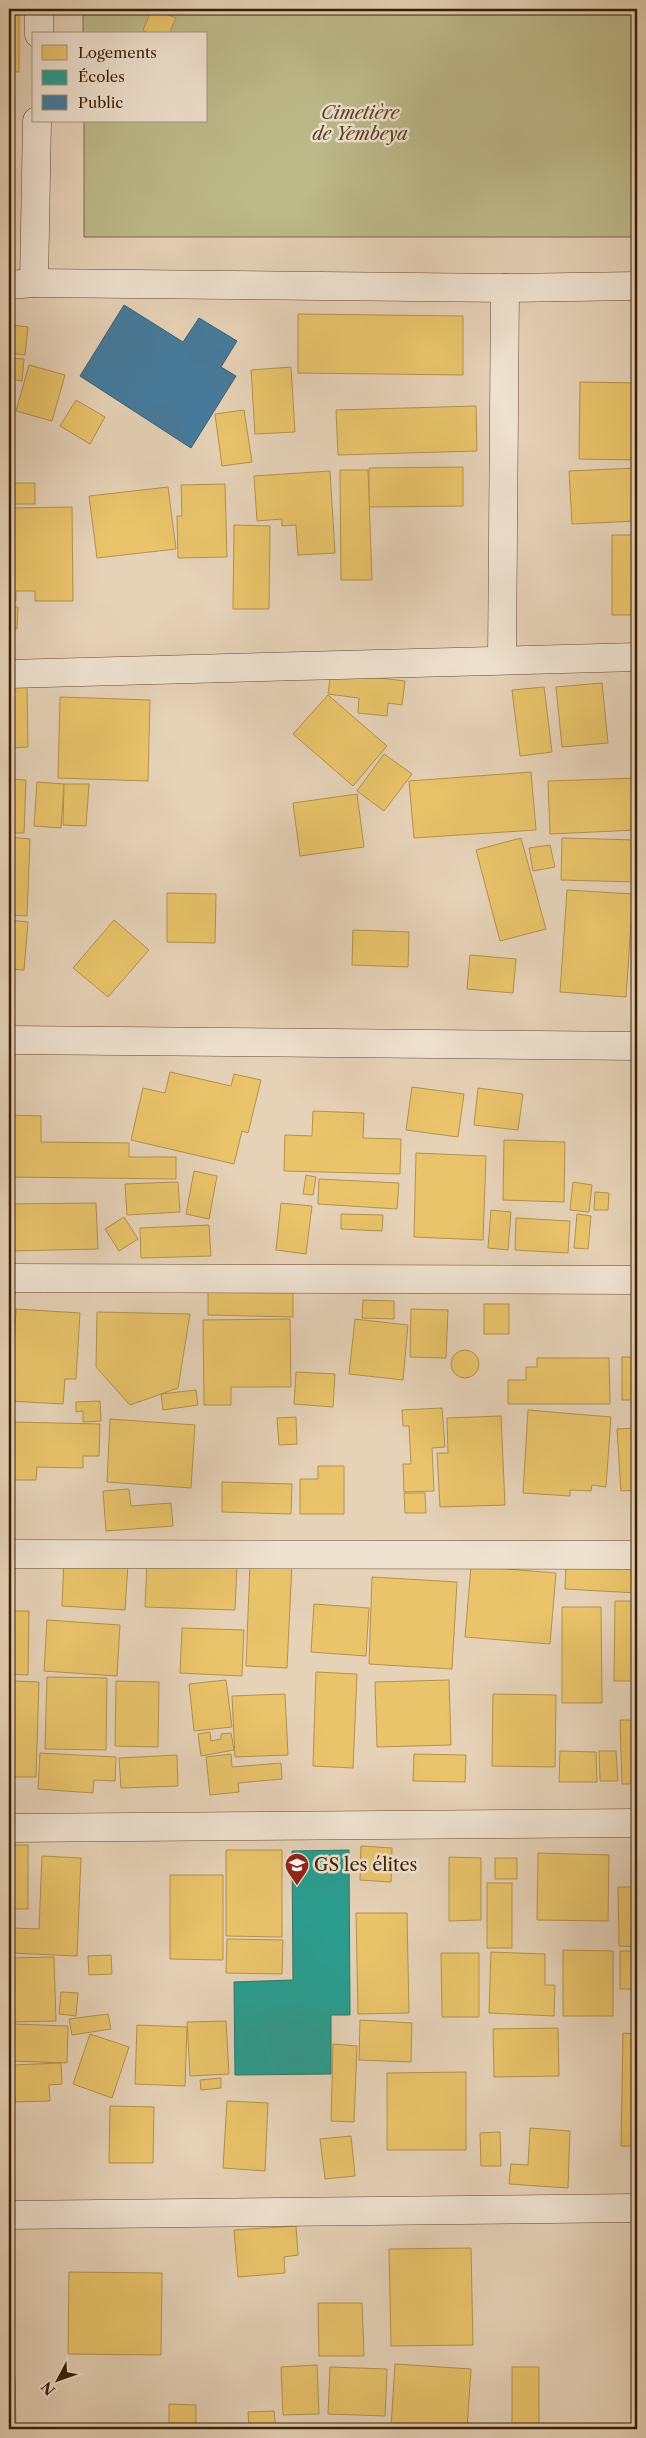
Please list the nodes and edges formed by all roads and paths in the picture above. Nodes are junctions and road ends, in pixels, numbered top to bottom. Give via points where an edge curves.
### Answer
1 (40, 9) edge
2 (39, 32) edge
3 (37, 122) edge
4 (21, 284) edge
5 (637, 286) edge
6 (505, 288) junction
7 (637, 658) edge
8 (502, 660) junction
9 (9, 674) edge
10 (9, 1040) edge
11 (637, 1046) edge
12 (9, 1278) edge
13 (637, 1280) edge
14 (9, 1554) edge
15 (637, 1555) edge
16 (637, 1823) edge
17 (9, 1828) edge
18 (637, 2208) edge
19 (9, 2215) edge

1 - 2 street
3 - 4 street
4 - 6 street
5 - 6 street
6 - 8 street
7 - 8 street
8 - 9 street
10 - 11 street
12 - 13 street
14 - 15 street
16 - 17 street
18 - 19 street

